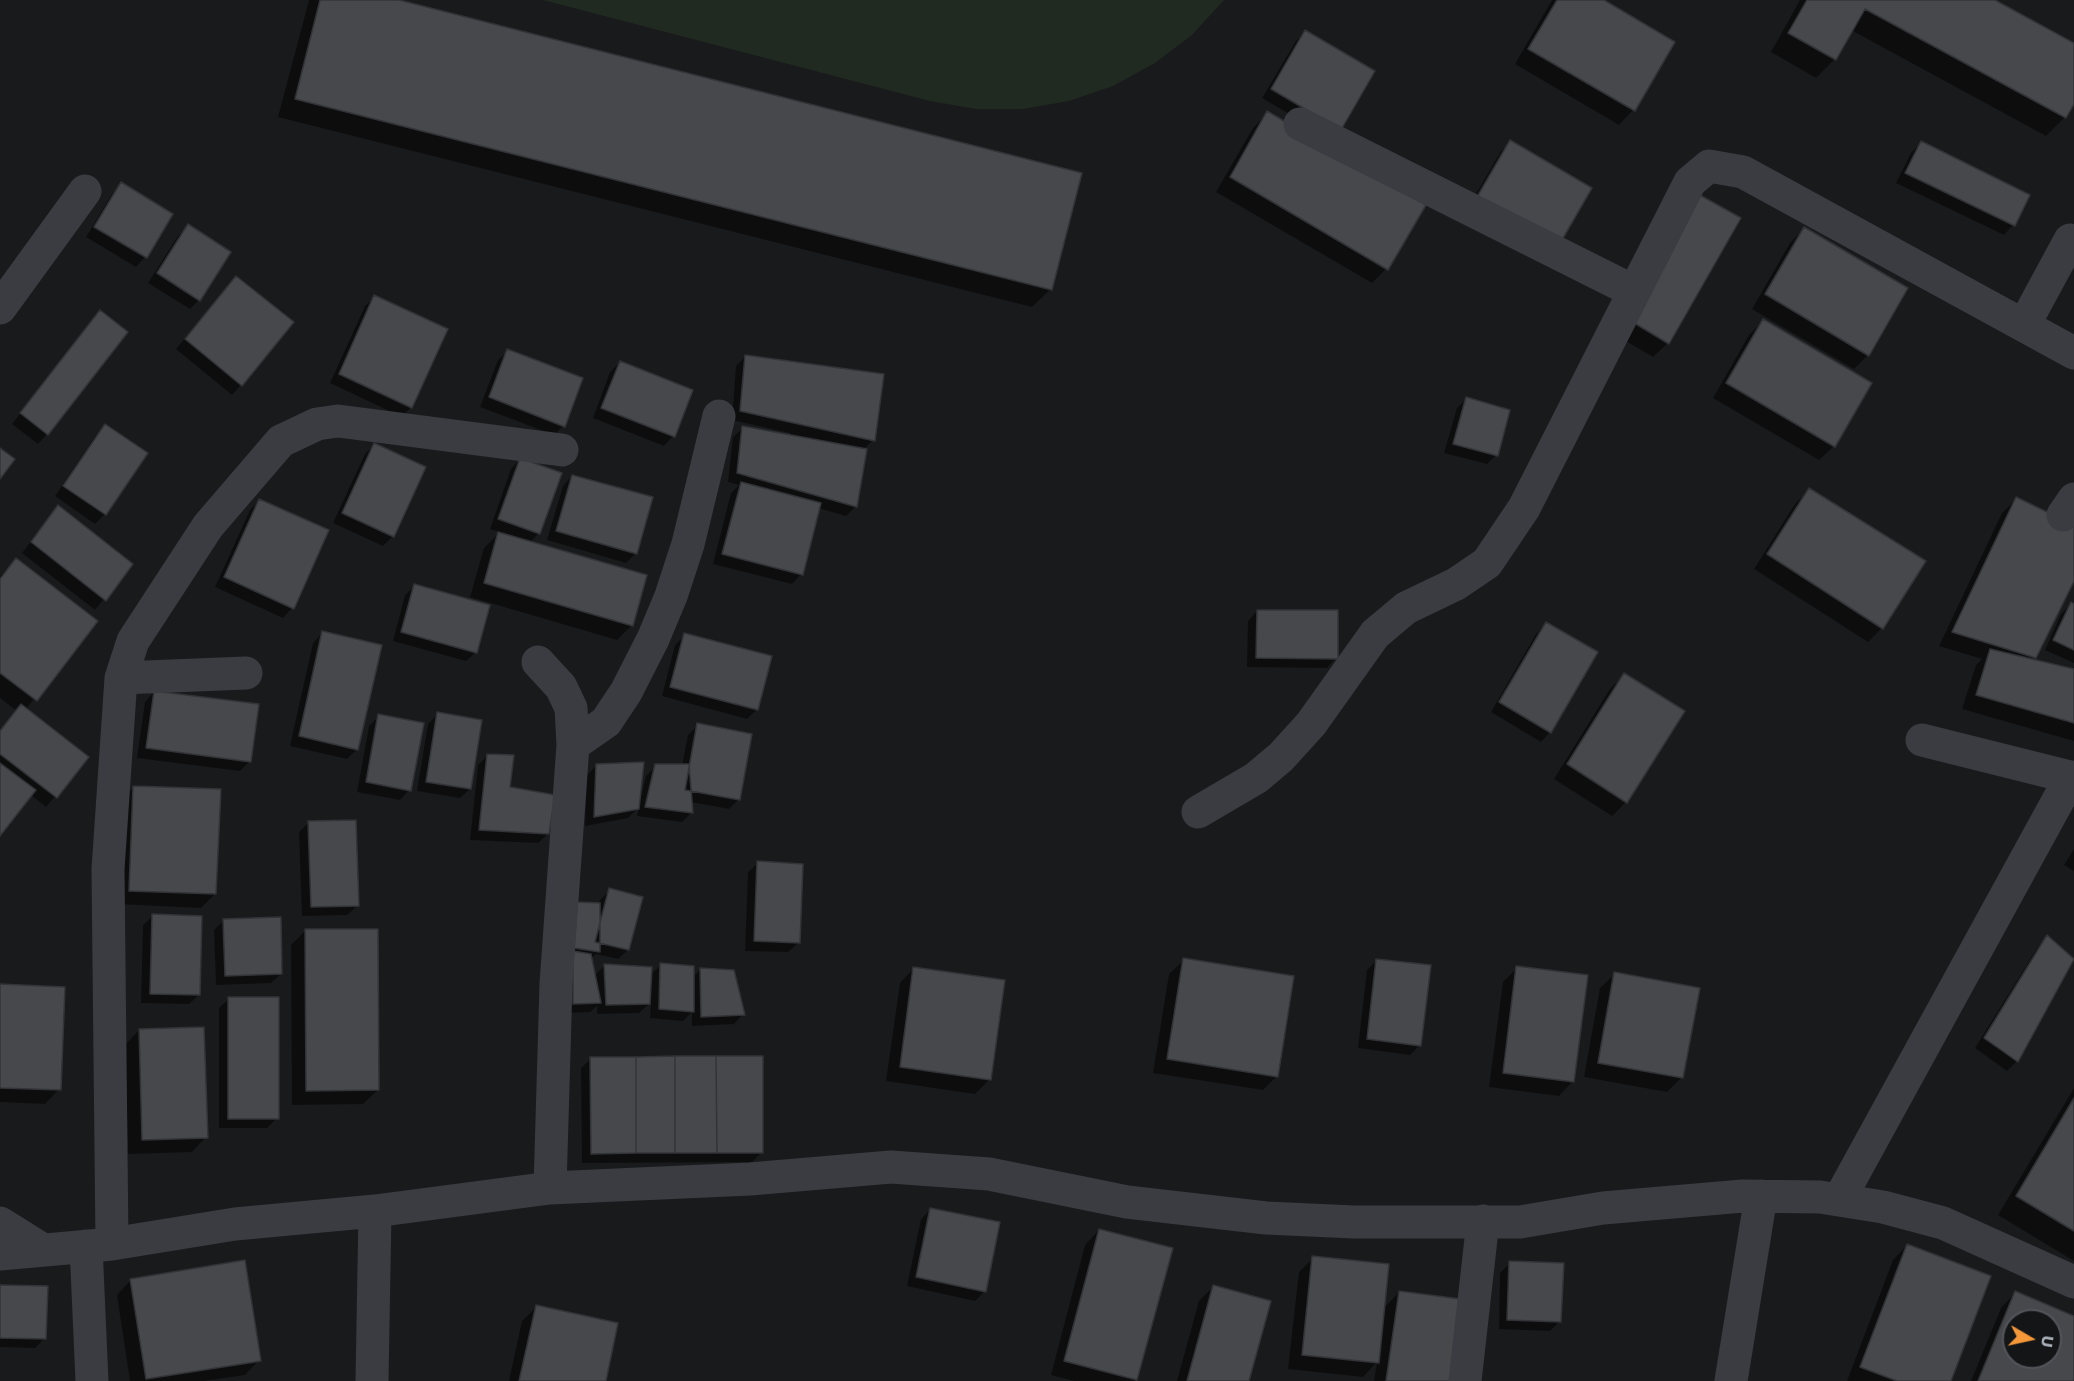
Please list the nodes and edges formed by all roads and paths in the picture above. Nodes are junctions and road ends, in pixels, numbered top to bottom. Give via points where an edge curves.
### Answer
1 (1300, 124) dead end
2 (85, 191) dead end
3 (2070, 240) dead end
4 (1633, 291) junction
5 (0, 308) edge
6 (2024, 325) junction
7 (2074, 353) edge
8 (718, 416) dead end
9 (562, 450) dead end
10 (538, 662) dead end
11 (246, 673) dead end
12 (121, 678) junction
13 (1922, 740) dead end
14 (573, 745) junction
15 (2072, 778) edge
16 (1198, 812) dead end
17 (550, 1188) junction
18 (1761, 1196) junction
19 (1839, 1200) junction
20 (375, 1211) junction
21 (1483, 1221) junction
22 (0, 1223) edge
23 (99, 1245) junction
24 (40, 1248) junction
25 (0, 1254) edge
26 (2074, 1282) edge
27 (93, 1381) edge
28 (372, 1381) edge
29 (1465, 1381) edge
30 (1731, 1381) edge

1 - 4 street
2 - 5 street
3 - 6 street
4 - 6 street via 1690,182 1709,166 1743,172
4 - 16 street via 1524,508 1487,564 1406,608 1375,634 1311,724 1281,757 1256,778
6 - 7 street
8 - 14 street via 687,544 653,639 606,722
9 - 12 street via 338,421 317,424 281,441 208,526 133,641
10 - 14 street via 561,687 571,708
11 - 12 street
12 - 23 street via 108,869
13 - 15 street
14 - 17 street via 556,984
15 - 19 street
17 - 20 street
17 - 21 street via 750,1179 891,1167 989,1174 1127,1202 1266,1218
18 - 19 street
18 - 21 street via 1603,1208 1520,1222
18 - 30 street
19 - 26 street via 1943,1223
20 - 23 street via 235,1224
20 - 28 street
21 - 29 street
22 - 24 street
23 - 24 street
23 - 27 street
24 - 25 street

